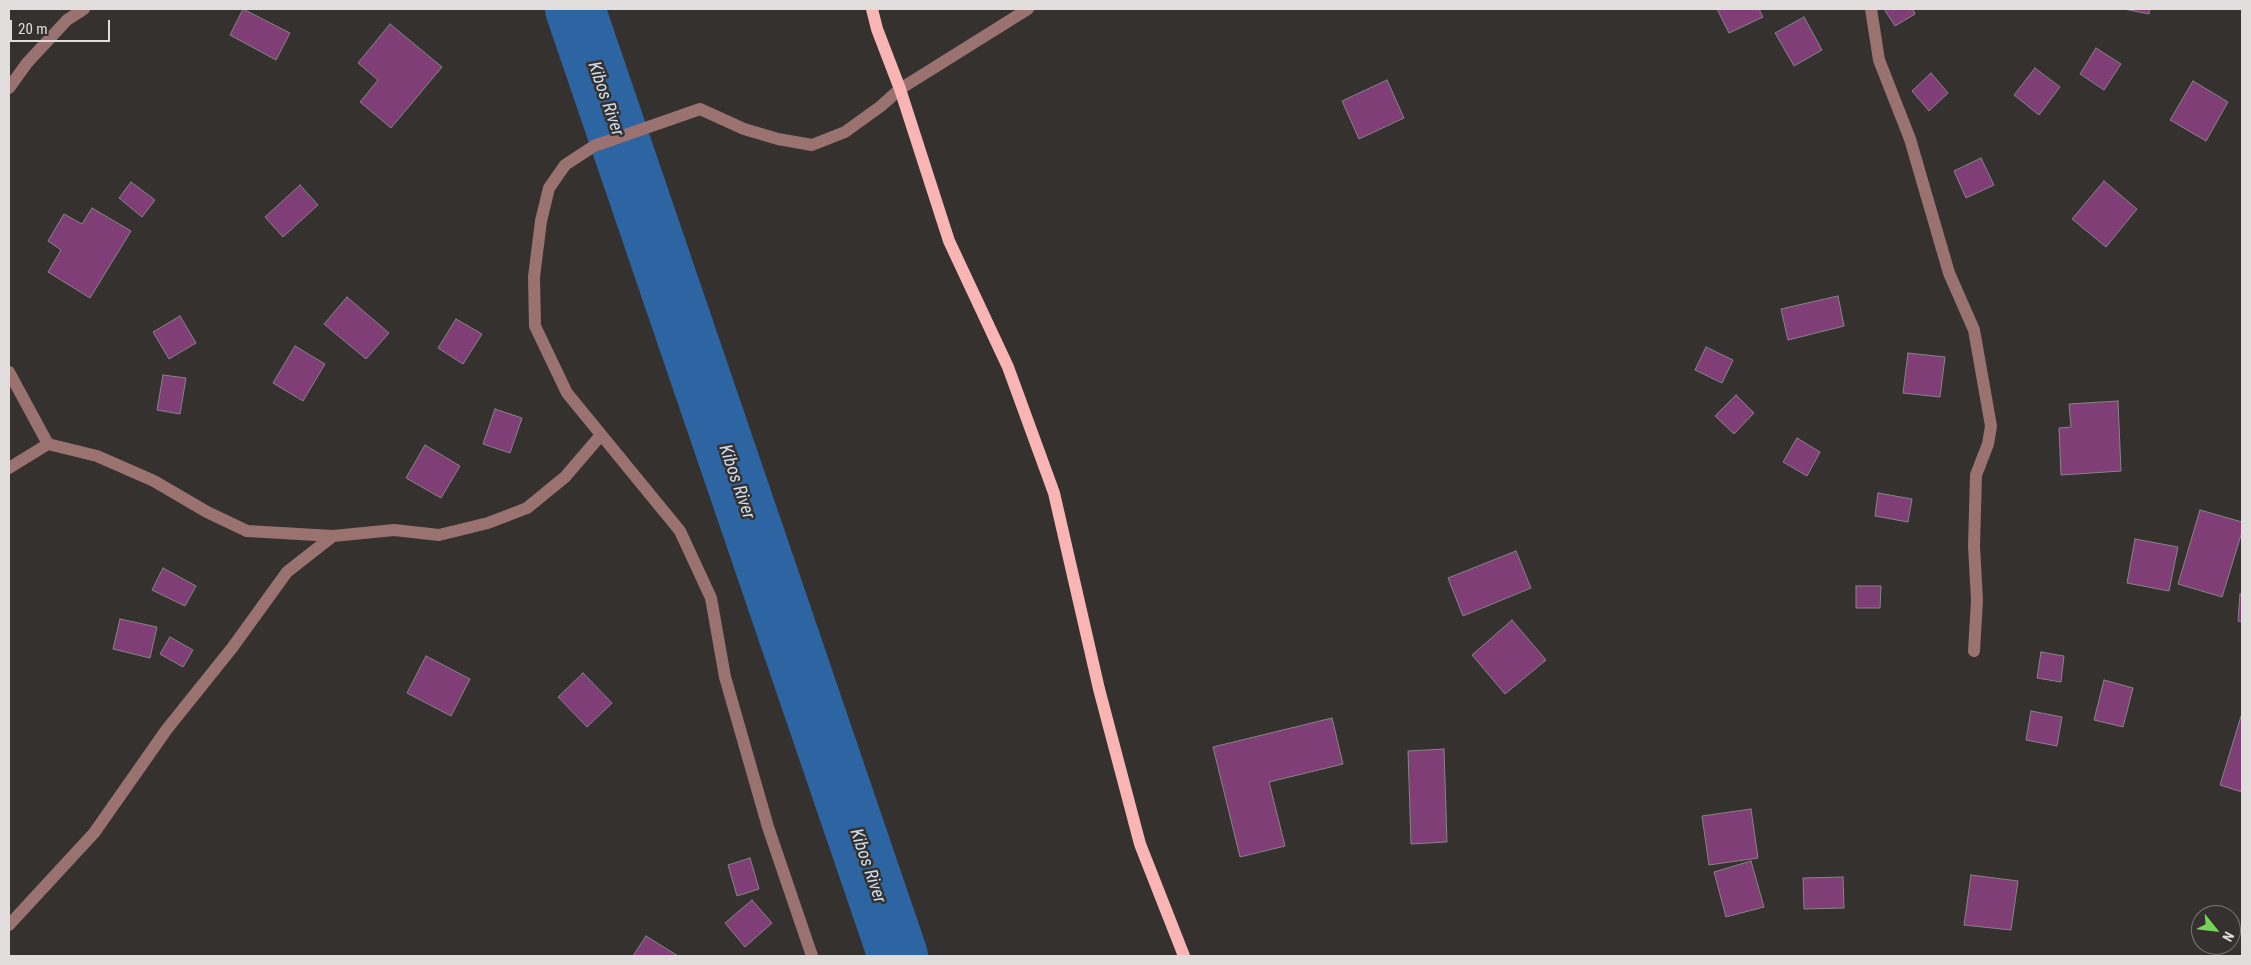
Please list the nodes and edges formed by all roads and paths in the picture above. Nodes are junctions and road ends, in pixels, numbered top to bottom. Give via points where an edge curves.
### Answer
1 (84, 9) edge
2 (872, 9) edge
3 (1028, 9) edge
4 (1871, 9) edge
5 (9, 88) edge
6 (900, 89) junction
7 (9, 372) edge
8 (601, 435) junction
9 (48, 444) junction
10 (9, 468) edge
11 (333, 536) junction
12 (1974, 651) dead end
13 (9, 925) edge
14 (812, 956) edge
15 (1184, 956) edge

1 - 5 street via 67,20 27,62
2 - 6 main road
3 - 6 street
4 - 12 street via 1879,60 1910,139 1949,273 1974,330 1991,426 1976,475
6 - 8 street via 845,132 812,144 744,129 700,110 594,146 565,165 549,188 541,221 534,277 535,326 567,393
6 - 15 main road via 949,240 1008,367 1054,493 1140,844
7 - 9 street
8 - 11 street via 565,477 527,508 488,523 439,535 394,530
8 - 14 street via 680,532 711,598 728,686 768,827
9 - 10 street
9 - 11 street via 97,456 154,481 247,531
11 - 13 street via 287,572 167,729 94,833

